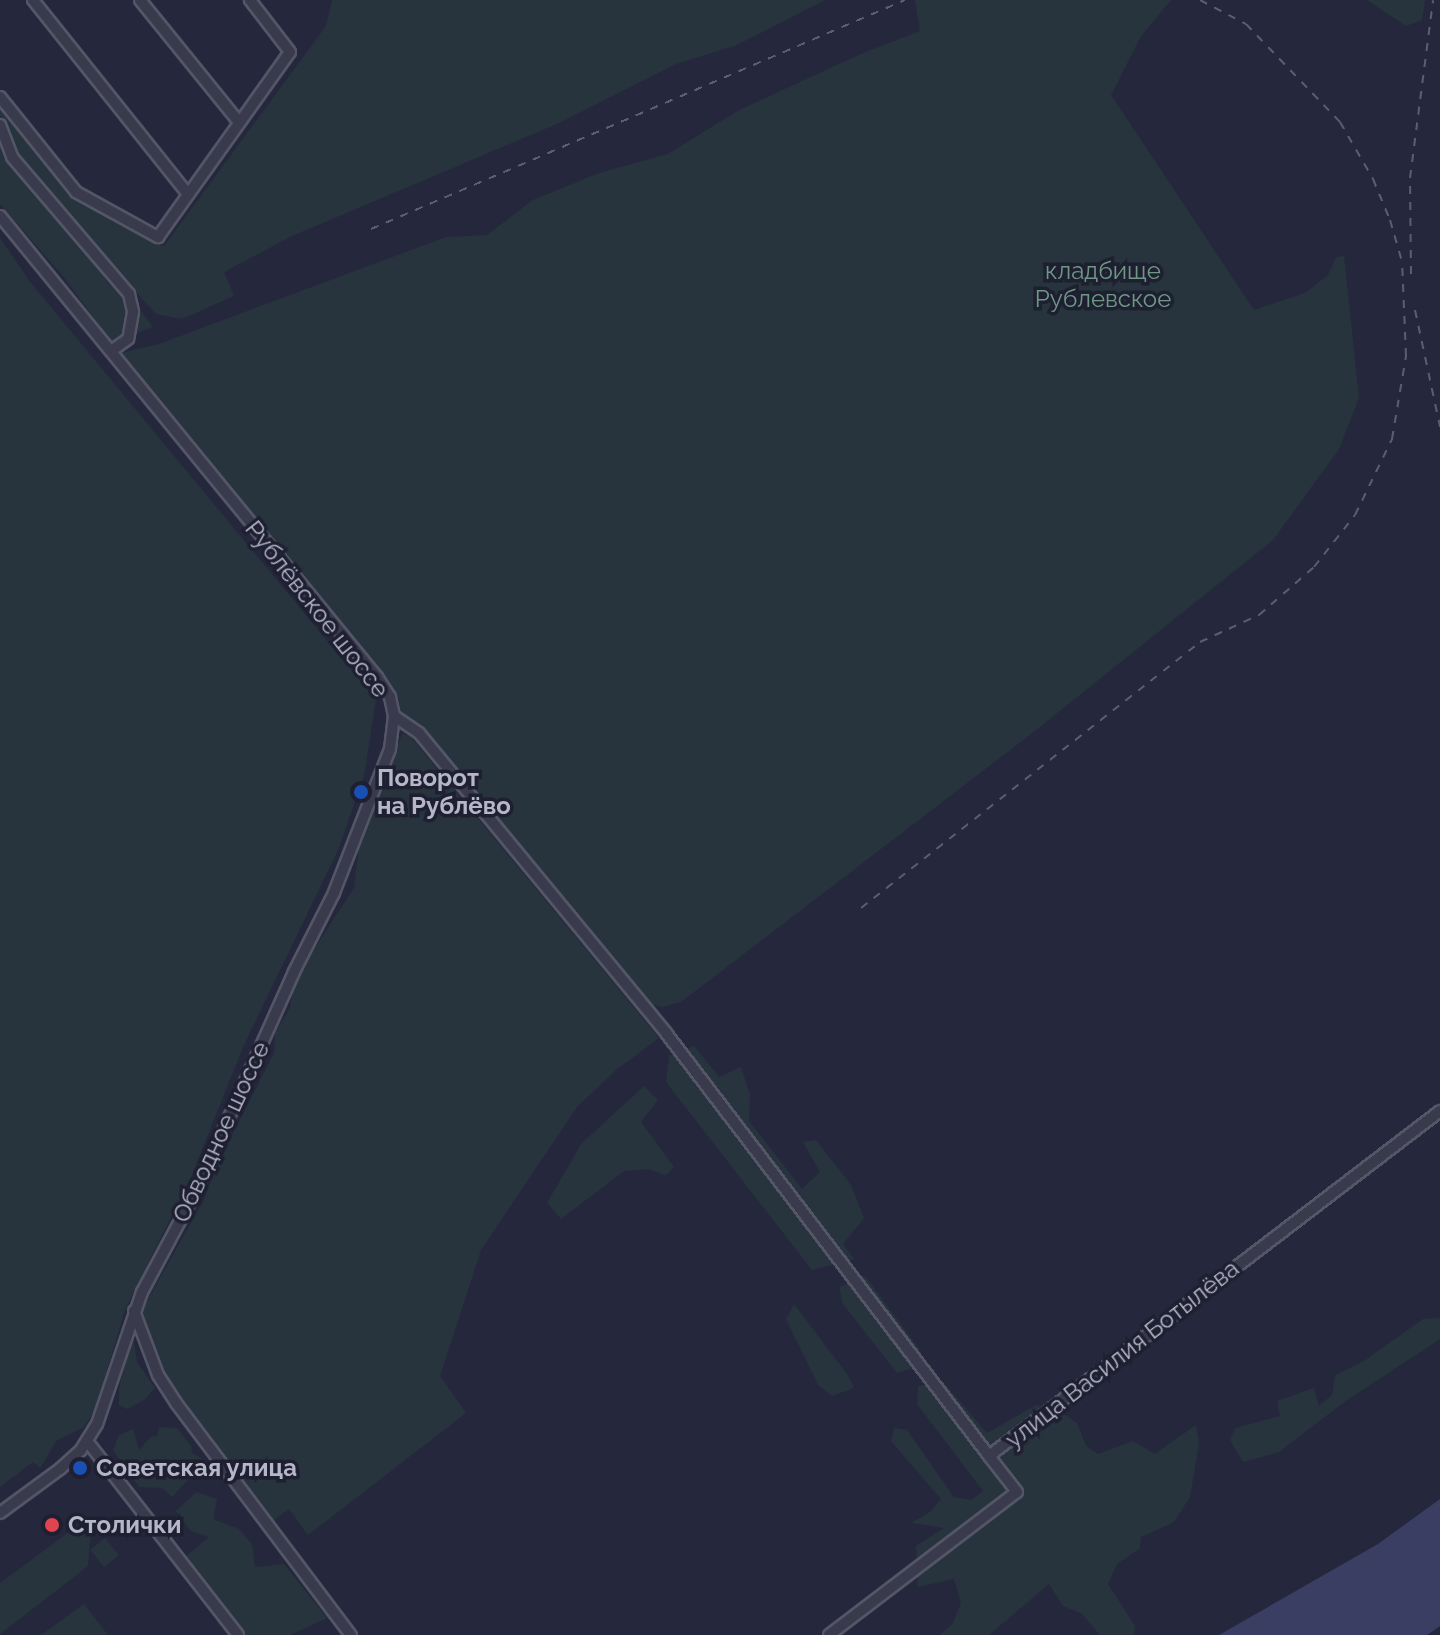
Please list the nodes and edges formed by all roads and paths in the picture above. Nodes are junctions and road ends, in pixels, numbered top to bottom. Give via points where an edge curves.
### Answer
1 (33, 0) edge
2 (140, 0) edge
3 (250, 0) edge
4 (0, 97) edge
5 (238, 121) junction
6 (0, 125) edge
7 (187, 193) junction
8 (0, 216) edge
9 (111, 351) junction
10 (394, 716) junction
11 (1440, 1111) edge
12 (134, 1311) junction
13 (87, 1441) junction
14 (989, 1456) junction
15 (0, 1513) edge
16 (238, 1635) edge
17 (351, 1635) edge
18 (829, 1635) edge

1 - 7 street
2 - 5 street
3 - 5 street via 290,52
4 - 7 street via 76,192 155,236
5 - 7 street
6 - 9 street via 12,157 129,294 133,312 128,339
8 - 9 street, Рублёвское шоссе
9 - 10 street, Рублёвское шоссе via 377,677
10 - 12 street, Обводное шоссе via 390,749 334,893 196,1191
10 - 14 street, Рублёвское шоссе via 419,733 666,1033
11 - 14 street, улица Василия Ботылёва
12 - 13 street, Обводное шоссе via 106,1405
12 - 17 street via 158,1375 176,1403
13 - 15 street, Обводное шоссе via 60,1469
13 - 16 street
14 - 18 street, улица Василия Ботылёва via 1017,1492

